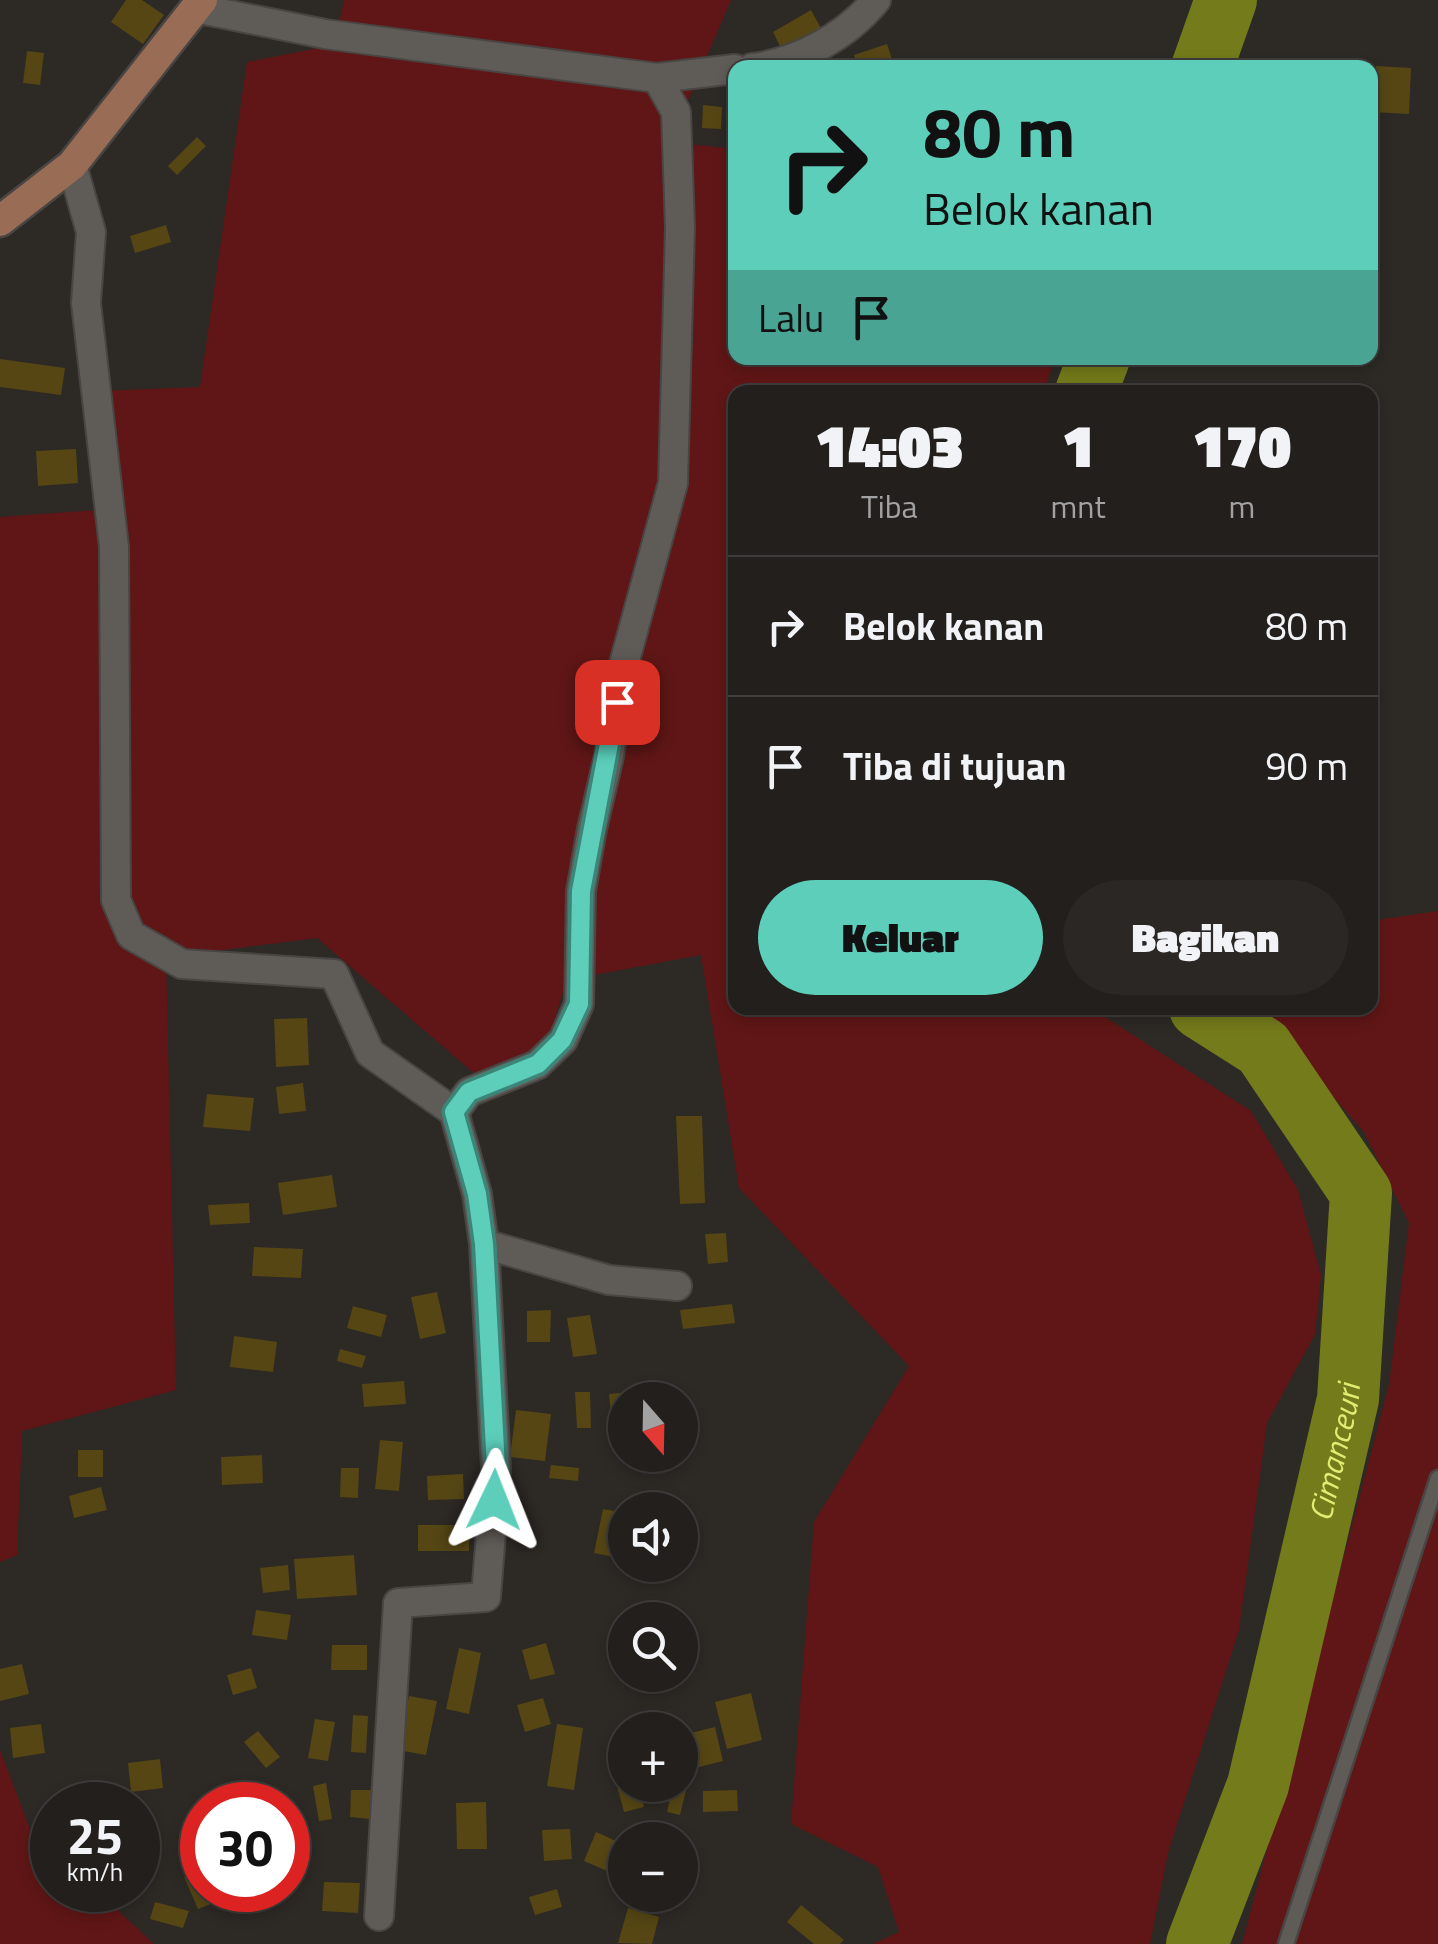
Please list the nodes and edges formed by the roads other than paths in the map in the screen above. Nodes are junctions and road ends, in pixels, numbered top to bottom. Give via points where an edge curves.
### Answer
1 (876, 0) edge
2 (199, 4) edge
3 (785, 60) edge
4 (728, 71) edge
5 (657, 78) junction
6 (72, 165) junction
7 (0, 221) edge
8 (454, 1112) junction
9 (484, 1244) junction
10 (678, 1286) dead end
11 (1438, 1478) edge
12 (379, 1916) dead end
13 (1286, 1944) edge

1 - 3 street via 841,34
2 - 5 street via 325,34
2 - 6 main road
4 - 5 street
5 - 8 street via 676,112 673,483 621,675 592,828 581,891 579,1004 562,1040 538,1064 469,1092
6 - 7 main road
6 - 8 street via 91,232 86,303 114,547 116,900 130,935 182,964 334,974 370,1053
8 - 9 street
9 - 10 street via 609,1280
9 - 12 street via 496,1468 486,1597 398,1603
11 - 13 lane

